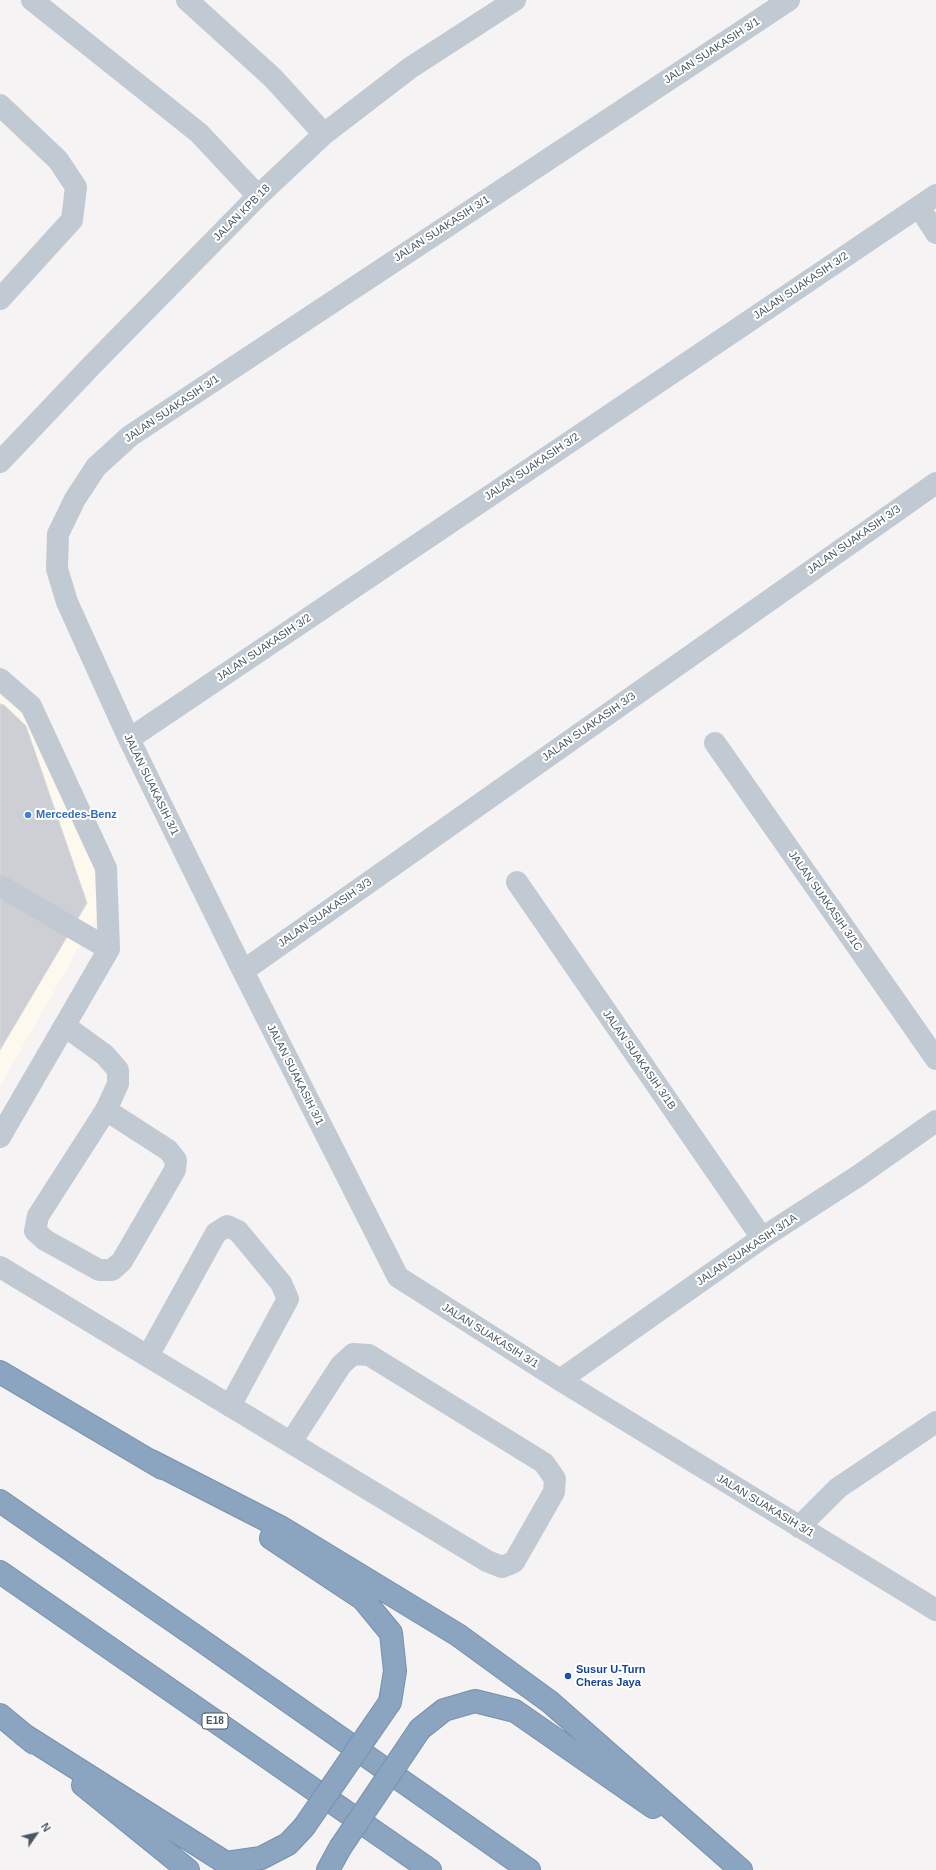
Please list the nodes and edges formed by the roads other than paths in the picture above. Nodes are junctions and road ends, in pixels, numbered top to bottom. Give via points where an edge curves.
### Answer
1 (32, 0) edge
2 (188, 0) edge
3 (515, 0) edge
4 (789, 0) edge
5 (0, 105) edge
6 (324, 134) junction
7 (258, 196) junction
8 (927, 201) edge
9 (936, 233) edge
10 (0, 299) edge
11 (0, 462) edge
12 (936, 482) edge
13 (0, 679) edge
14 (129, 739) junction
15 (715, 743) dead end
16 (516, 882) dead end
17 (0, 886) edge
18 (109, 949) junction
19 (243, 971) junction
20 (65, 1026) junction
21 (936, 1059) edge
22 (106, 1110) junction
23 (936, 1121) edge
24 (0, 1137) edge
25 (762, 1238) junction
26 (0, 1266) edge
27 (148, 1356) junction
28 (0, 1372) edge
29 (560, 1380) junction
30 (230, 1406) junction
31 (936, 1422) edge
32 (291, 1442) junction
33 (151, 1461) junction
34 (0, 1501) edge
35 (799, 1527) junction
36 (0, 1572) edge
37 (936, 1610) edge
38 (0, 1714) edge
39 (24, 1735) junction
40 (740, 1869) edge
41 (188, 1870) edge
42 (328, 1870) edge
43 (430, 1870) edge
44 (529, 1870) edge

1 - 7 street via 199,133
2 - 6 street via 273,78
3 - 6 street, JALAN KPB 18 via 410,68
4 - 14 street, JALAN SUAKASIH 3/1 via 130,436 96,467 75,499 58,534 57,568 67,602
5 - 10 street via 58,160 76,187 72,220
6 - 7 street, JALAN KPB 18
7 - 11 street, JALAN KPB 18
8 - 9 street
8 - 14 street, JALAN SUAKASIH 3/2
12 - 19 street, JALAN SUAKASIH 3/3
13 - 18 street via 31,706 106,868
14 - 19 street, JALAN SUAKASIH 3/1
15 - 21 street, JALAN SUAKASIH 3/1C
16 - 25 street, JALAN SUAKASIH 3/1B
17 - 18 street
18 - 20 street
19 - 29 street, JALAN SUAKASIH 3/1 via 398,1277
20 - 22 street via 105,1055 118,1070 118,1084
20 - 24 street
22 - 22 street via 38,1216 34,1230 45,1240 99,1270 112,1270 122,1261 175,1170 176,1160 168,1150
23 - 25 street, JALAN SUAKASIH 3/1A via 858,1176
25 - 29 street, JALAN SUAKASIH 3/1A
26 - 27 street
27 - 30 street
27 - 30 street via 216,1233 227,1226 238,1231 282,1283 288,1299
28 - 33 highway
29 - 35 street, JALAN SUAKASIH 3/1
30 - 32 street
31 - 35 street via 838,1488
32 - 32 street via 340,1364 353,1354 369,1355 544,1463 555,1479 554,1492 514,1562 502,1566 487,1561
33 - 39 highway, bridge via 363,1599 391,1633 395,1671 390,1702 304,1827 288,1844 261,1858 226,1863
33 - 40 highway via 282,1528 458,1635 556,1707
34 - 44 highway
35 - 37 street, JALAN SUAKASIH 3/1
36 - 43 highway, E18
38 - 39 highway
39 - 41 highway
40 - 42 highway, bridge via 515,1711 475,1701 444,1710 420,1729

